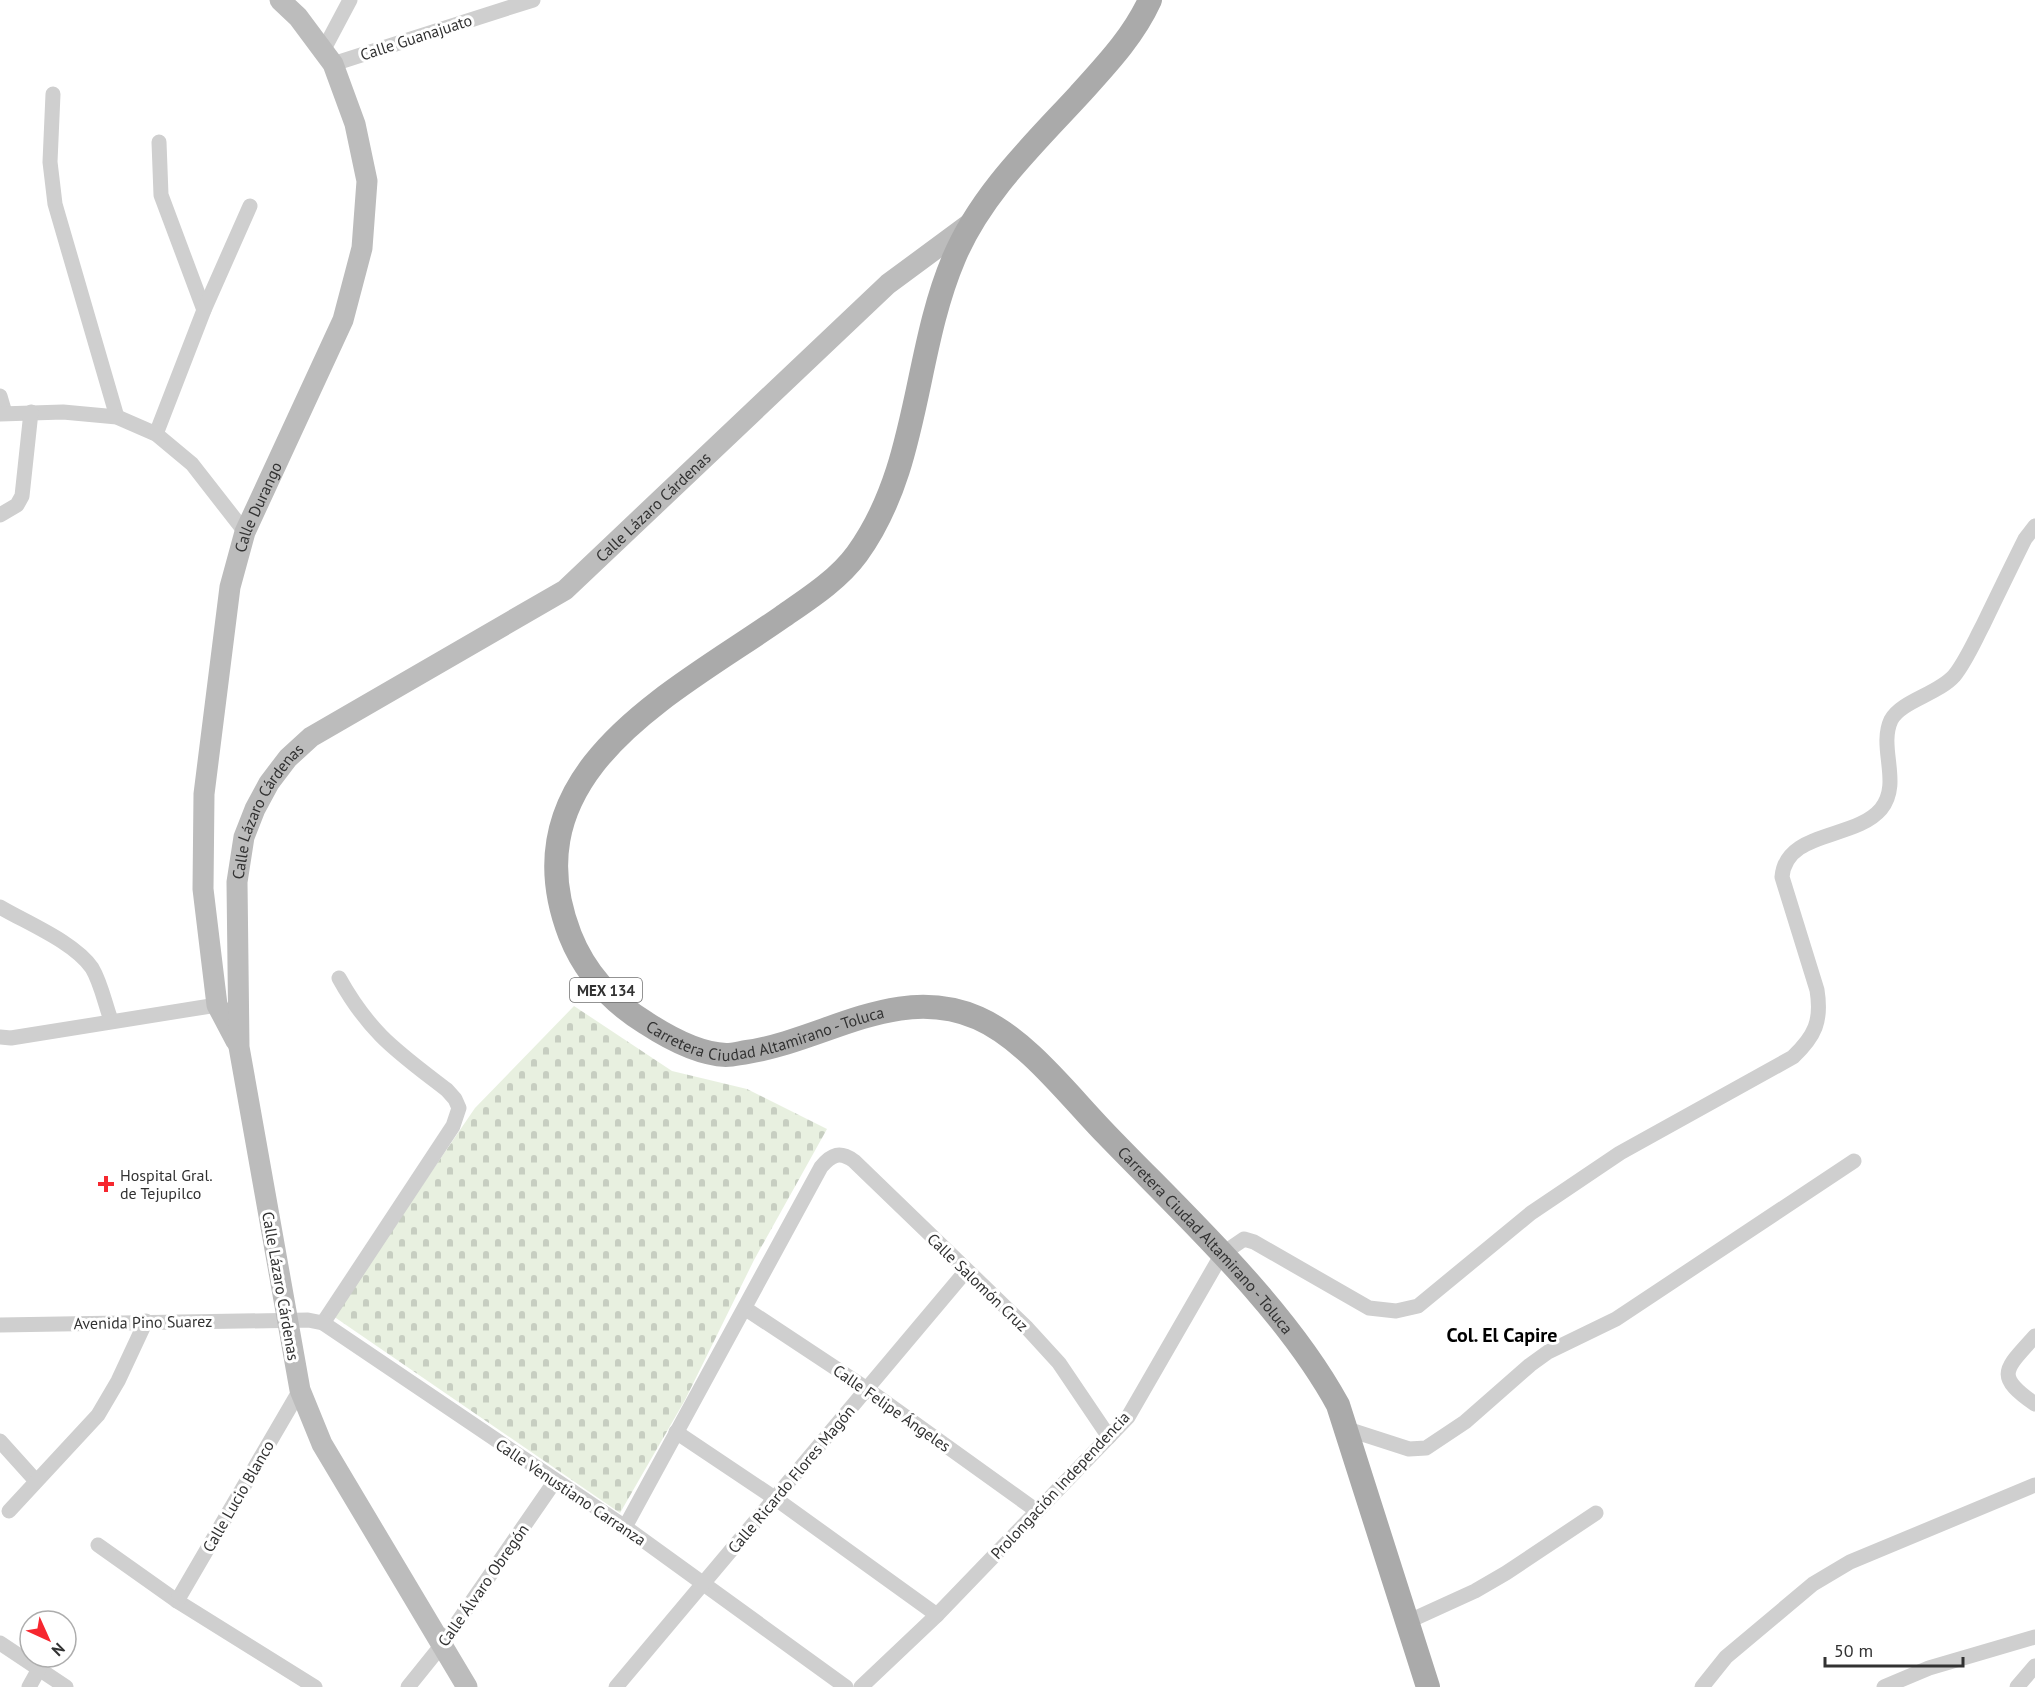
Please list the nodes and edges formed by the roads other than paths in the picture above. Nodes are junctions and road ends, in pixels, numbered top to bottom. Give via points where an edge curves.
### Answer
1 (280, 0) edge
2 (350, 0) edge
3 (533, 0) edge
4 (1150, 0) edge
5 (329, 56) junction
6 (53, 94) dead end
7 (159, 142) dead end
8 (250, 206) dead end
9 (972, 222) junction
10 (204, 310) junction
11 (0, 396) edge
12 (31, 412) junction
13 (3, 413) edge
14 (117, 417) junction
15 (156, 434) junction
16 (0, 515) edge
17 (2035, 525) edge
18 (245, 532) junction
19 (0, 907) edge
20 (339, 978) dead end
21 (217, 1005) junction
22 (111, 1020) junction
23 (0, 1037) edge
24 (239, 1047) junction
25 (1854, 1161) dead end
26 (1222, 1254) junction
27 (966, 1271) junction
28 (746, 1308) junction
29 (287, 1320) junction
30 (146, 1321) junction
31 (324, 1323) junction
32 (0, 1325) edge
33 (2035, 1336) edge
34 (867, 1389) junction
35 (300, 1390) junction
36 (2035, 1404) edge
37 (1344, 1428) junction
38 (676, 1432) junction
39 (1109, 1437) junction
40 (0, 1441) edge
41 (36, 1481) junction
42 (555, 1481) junction
43 (2035, 1485) edge
44 (776, 1499) junction
45 (1037, 1510) junction
46 (9, 1511) dead end
47 (1596, 1512) dead end
48 (625, 1527) junction
49 (98, 1545) dead end
50 (702, 1584) junction
51 (177, 1601) junction
52 (937, 1615) junction
53 (1407, 1622) junction
54 (2035, 1637) edge
55 (0, 1643) edge
56 (441, 1646) junction
57 (18, 1655) edge
58 (2035, 1666) edge
59 (39, 1669) joint
60 (29, 1687) edge
61 (66, 1687) edge
62 (315, 1687) edge
63 (408, 1687) edge
64 (466, 1687) edge
65 (616, 1687) edge
66 (846, 1687) edge
67 (861, 1687) edge
68 (1428, 1687) edge
69 (1702, 1687) edge
70 (1884, 1687) edge
71 (2017, 1687) edge

1 - 5 street, Calle Durango
2 - 5 street
3 - 5 street, Calle Guanajuato
4 - 9 main road, Carretera Ciudad Altamirano - Toluca / MEX 134 via 1114,57 1032,146
5 - 18 street, Calle Durango via 355,124 367,180 362,248 343,320
6 - 14 street via 50,162 55,204
7 - 10 street via 161,195
8 - 10 street
9 - 24 street, Calle Lázaro Cárdenas via 888,284 565,590 311,737 288,758 269,783 244,837 237,882
9 - 26 main road, Carretera Ciudad Altamirano - Toluca / MEX 134 via 953,260 931,329 899,474 879,521 852,561 818,591 652,708 607,745 573,791 557,842 556,892 571,937 590,974 627,1011 675,1041 724,1055 771,1048 889,1008 940,1007 979,1018 1024,1049
10 - 15 street
11 - 13 street
12 - 13 street
12 - 14 street
12 - 16 street via 22,496 17,505
14 - 15 street
15 - 18 street via 192,464
17 - 26 street via 1953,677 1891,720 1889,792 1883,807 1858,825 1797,848 1786,860 1782,877 1820,1010 1818,1027 1793,1057 1620,1153 1531,1214 1418,1306 1395,1311 1369,1308 1249,1239 1241,1240
18 - 21 street, Calle Durango via 230,587 204,794 202,889
19 - 22 street via 85,960 98,981
20 - 31 street via 375,1032 447,1090 459,1108 453,1126
21 - 22 street
21 - 24 street, Calle Durango
22 - 23 street
24 - 29 street, Calle Lázaro Cárdenas
25 - 37 street via 1616,1319 1548,1352 1465,1422 1426,1448 1410,1449
26 - 37 main road, Carretera Ciudad Altamirano - Toluca / MEX 134 via 1303,1347 1338,1405
26 - 39 street, Prolongación Independencia via 1148,1386
27 - 28 street, Calle Salomón Cruz via 855,1161 843,1154 821,1167
27 - 34 street, Calle Ricardo Flores Magón
27 - 39 street, Calle Salomón Cruz via 1059,1363
28 - 34 street, Calle Felipe Ángeles
28 - 38 street
29 - 30 street, Avenida Pino Suarez
29 - 31 street, Calle Venustiano Carranza
29 - 35 street, Calle Lázaro Cárdenas
30 - 32 street, Avenida Pino Suarez
30 - 41 street via 98,1415
31 - 42 street, Calle Venustiano Carranza
33 - 36 street via 2007,1374 2016,1391
34 - 44 street, Calle Ricardo Flores Magón
34 - 45 street, Calle Felipe Ángeles
35 - 51 street, Calle Lucio Blanco
35 - 56 street, Calle Lázaro Cárdenas via 322,1444
37 - 53 main road, Carretera Ciudad Altamirano - Toluca / MEX 134
38 - 44 street
38 - 48 street
39 - 45 street, Prolongación Independencia
40 - 41 street
41 - 46 street
42 - 48 street, Calle Venustiano Carranza
42 - 56 street, Calle Álvaro Obregón
43 - 69 street via 1850,1562 1813,1584 1726,1658
44 - 50 street, Calle Ricardo Flores Magón
44 - 52 street
45 - 52 street, Prolongación Independencia
47 - 53 street via 1506,1573
48 - 50 street, Calle Venustiano Carranza
49 - 51 street
50 - 65 street, Calle Ricardo Flores Magón
50 - 66 street, Calle Venustiano Carranza
51 - 62 street
52 - 67 street, Prolongación Independencia
53 - 68 main road, Carretera Ciudad Altamirano - Toluca / MEX 134
54 - 70 street via 1929,1668
55 - 57 street
56 - 63 street, Calle Álvaro Obregón
56 - 64 street, Calle Lázaro Cárdenas
58 - 71 street
59 - 60 street
59 - 61 street

